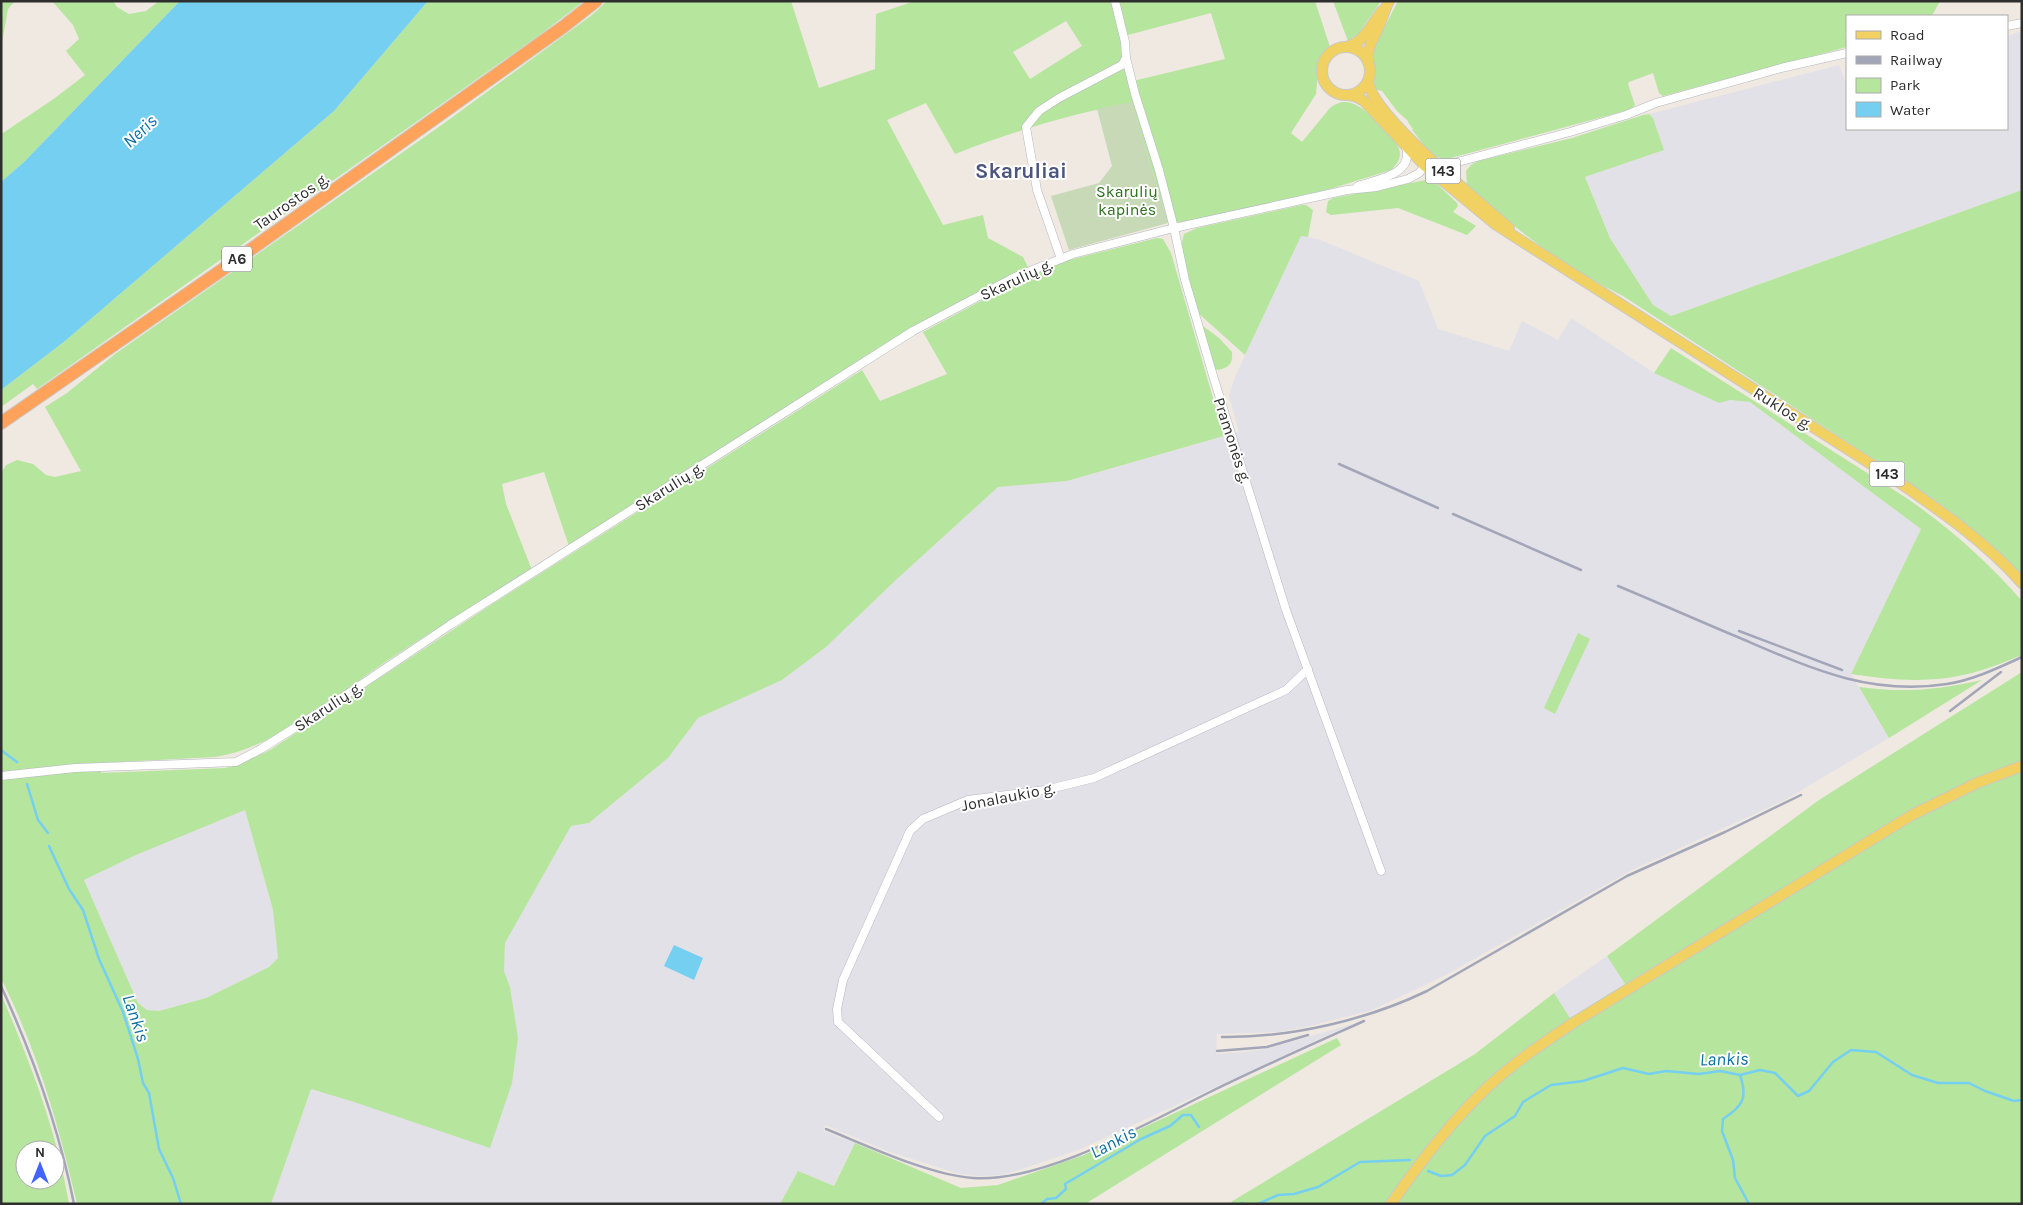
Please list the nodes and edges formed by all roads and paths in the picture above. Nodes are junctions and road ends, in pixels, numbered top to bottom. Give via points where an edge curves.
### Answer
1 (596, 1) edge
2 (1115, 1) edge
3 (1388, 3) edge
4 (2022, 23) edge
5 (2008, 26) edge
6 (1346, 47) junction
7 (1846, 53) edge
8 (1126, 58) junction
9 (1368, 62) junction
10 (1368, 81) junction
11 (1349, 95) junction
12 (1406, 147) junction
13 (1425, 153) junction
14 (1425, 166) junction
15 (1438, 167) junction
16 (1347, 190) junction
17 (1174, 228) junction
18 (1533, 248) junction
19 (1061, 259) junction
20 (1, 423) edge
21 (2022, 583) edge
22 (1308, 669) junction
23 (2022, 766) edge
24 (1, 776) edge
25 (1381, 871) dead end
26 (938, 1117) dead end
27 (1391, 1204) edge

1 - 20 highway, Taurostos g. / A6 via 229,265
2 - 8 street, Pramonės g.
3 - 6 main road, 143 via 1360,41
3 - 9 main road, 143 via 1369,46
4 - 5 street
6 - 9 main road via 1359,51
6 - 11 main road, 143 via 1328,55 1322,74 1323,80 1336,94
7 - 15 street via 1694,92 1626,116
8 - 17 street, Pramonės g.
8 - 19 street via 1122,65 1039,111 1026,128 1037,190
9 - 10 main road, 143
10 - 11 main road via 1360,91
10 - 13 main road, 143 via 1372,95
11 - 12 main road, 143 via 1364,101
12 - 14 main road, 143
12 - 16 street, Skarulių g. via 1407,162 1403,168
13 - 14 street
13 - 15 main road, 143
14 - 16 street, Skarulių g. via 1408,179
14 - 18 main road, 143 via 1494,224
15 - 18 main road, 143
16 - 17 street, Skarulių g.
17 - 19 street, Skarulių g.
17 - 22 street, Pramonės g. via 1207,357 1286,610
18 - 21 main road, Ruklos g. / 143 via 1893,478 1966,531
19 - 24 street, Skarulių g. via 1015,277 913,331 450,625 326,708 236,762 75,768
22 - 25 street, Pramonės g.
22 - 26 street, Jonalaukio g. via 1286,690 1094,778 1045,790 968,800 923,819 910,831 843,980 837,1009 838,1022
23 - 27 main road via 1976,783 1912,815 1573,1022 1492,1083 1471,1103 1430,1148

